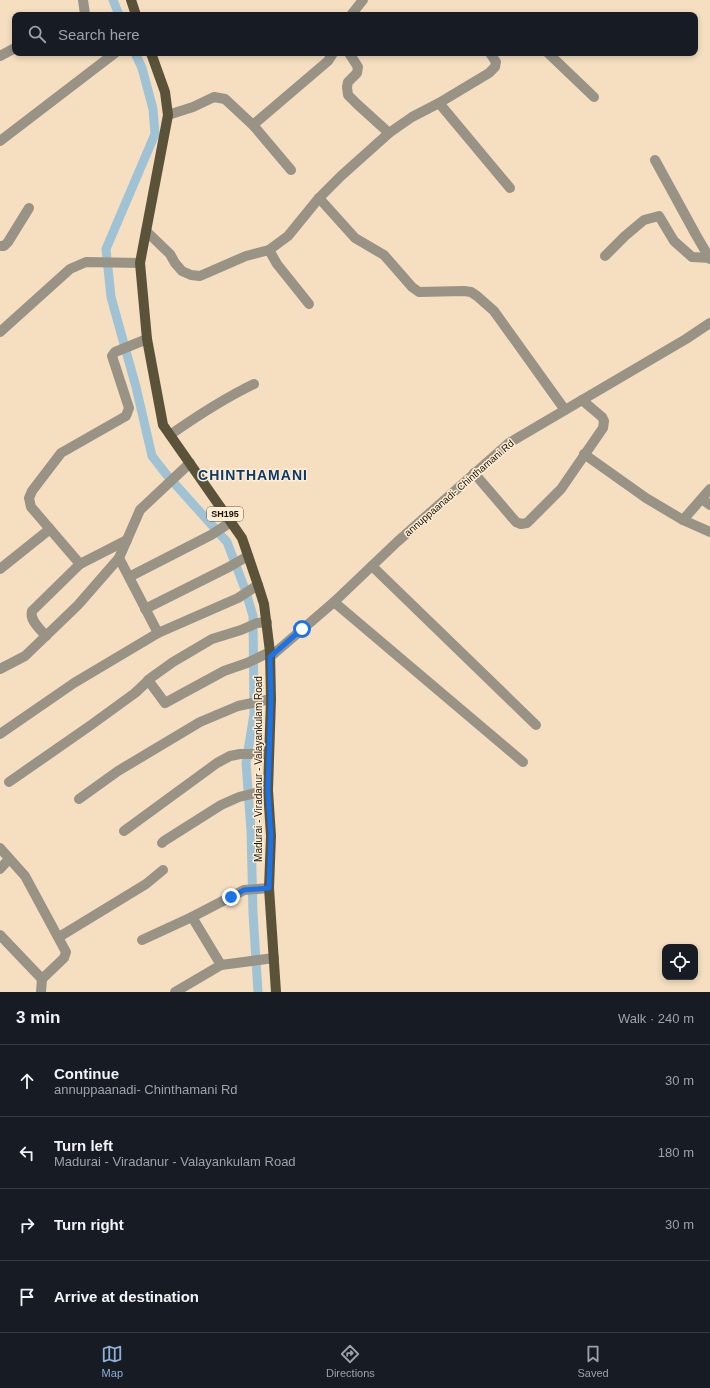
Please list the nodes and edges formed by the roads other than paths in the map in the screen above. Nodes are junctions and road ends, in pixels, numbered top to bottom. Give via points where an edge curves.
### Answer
1 (83, 0) edge
2 (131, 0) edge
3 (363, 0) edge
4 (85, 12) edge
5 (135, 12) edge
6 (353, 12) edge
7 (12, 50) edge
8 (0, 56) edge
9 (111, 56) edge
10 (152, 56) edge
11 (331, 56) edge
12 (351, 56) edge
13 (492, 56) edge
14 (551, 56) edge
15 (594, 97) dead end
16 (439, 103) junction
17 (168, 115) junction
18 (253, 125) junction
19 (389, 133) junction
20 (0, 141) edge
21 (655, 160) dead end
22 (291, 170) dead end
23 (510, 188) dead end
24 (320, 198) junction
25 (30, 208) dead end
26 (146, 231) junction
27 (0, 246) edge
28 (269, 250) junction
29 (605, 256) dead end
30 (710, 258) edge
31 (140, 263) junction
32 (309, 304) dead end
33 (710, 324) edge
34 (0, 332) edge
35 (147, 339) junction
36 (254, 384) dead end
37 (582, 400) junction
38 (565, 410) junction
39 (170, 435) junction
40 (584, 454) junction
41 (190, 463) junction
42 (474, 473) junction
43 (710, 489) edge
44 (706, 502) edge
45 (683, 520) junction
46 (231, 522) junction
47 (50, 529) junction
48 (710, 532) edge
49 (127, 540) junction
50 (248, 556) junction
51 (119, 558) junction
52 (80, 564) junction
53 (372, 566) junction
54 (0, 569) edge
55 (129, 578) junction
56 (255, 588) junction
57 (334, 602) junction
58 (145, 609) junction
59 (262, 622) junction
60 (158, 633) junction
61 (46, 636) junction
62 (266, 656) junction
63 (0, 670) edge
64 (148, 680) junction
65 (267, 700) junction
66 (536, 725) dead end
67 (0, 734) edge
68 (269, 754) junction
69 (523, 762) dead end
70 (9, 782) dead end
71 (268, 790) junction
72 (79, 799) dead end
73 (124, 831) dead end
74 (162, 843) dead end
75 (0, 848) edge
76 (9, 859) junction
77 (0, 869) edge
78 (163, 870) dead end
79 (269, 888) junction
80 (192, 917) junction
81 (0, 935) edge
82 (59, 937) junction
83 (142, 940) dead end
84 (274, 958) junction
85 (221, 965) junction
86 (42, 980) junction
87 (41, 992) edge
88 (175, 992) edge
89 (276, 992) edge

1 - 4 street
2 - 5 main road
3 - 6 street
7 - 8 street
9 - 20 street
10 - 17 main road, Madurai - Viradanur - Valayankulam Road / SH195 via 165,92
11 - 18 street via 328,62
12 - 19 street via 358,67 358,73 348,82 348,95
13 - 16 street via 496,62 489,73
14 - 15 street
16 - 19 street
16 - 23 street
17 - 18 street via 214,97 225,99
17 - 26 main road, Madurai - Viradanur - Valayankulam Road / SH195
18 - 22 street
19 - 24 street
21 - 30 street
24 - 28 street via 288,236
24 - 38 street via 355,238 384,255 419,292 464,291 477,296 494,311
25 - 27 street via 8,242
26 - 28 street via 170,254 182,271 191,275 200,276 246,256
26 - 31 main road, Madurai - Viradanur - Valayankulam Road / SH195
28 - 32 street
29 - 30 street via 644,220 659,216 674,241 692,257
31 - 34 street via 86,262 70,269
31 - 35 main road, Madurai - Viradanur - Valayankulam Road / SH195
33 - 37 street, annuppaanadi- Chinthamani Rd
35 - 39 main road, Madurai - Viradanur - Valayankulam Road / SH195 via 163,425
35 - 47 street via 114,352 112,356 129,408 126,416 61,453 32,491 29,498 30,507
36 - 39 street
37 - 38 street, annuppaanadi- Chinthamani Rd
37 - 40 street via 604,420 603,428
38 - 42 street, annuppaanadi- Chinthamani Rd via 509,443
39 - 41 main road, Madurai - Viradanur - Valayankulam Road / SH195
40 - 42 street via 561,489 527,523 516,522
40 - 45 street via 640,494
41 - 46 main road, Madurai - Viradanur - Valayankulam Road / SH195
41 - 49 street via 140,510
42 - 53 street, annuppaanadi- Chinthamani Rd
43 - 44 street
44 - 45 street
45 - 48 street
46 - 50 main road, Madurai - Viradanur - Valayankulam Road / SH195 via 242,538
46 - 55 street
47 - 52 street
47 - 54 street
49 - 51 street
49 - 52 street
50 - 56 main road, Madurai - Viradanur - Valayankulam Road / SH195
50 - 58 street
51 - 55 street
51 - 61 street via 78,605
52 - 61 street via 30,614
53 - 57 street, annuppaanadi- Chinthamani Rd
53 - 66 street
55 - 58 street
56 - 59 main road, Madurai - Viradanur - Valayankulam Road / SH195 via 264,604
56 - 60 street
57 - 62 street, annuppaanadi- Chinthamani Rd
57 - 69 street
58 - 60 street
59 - 62 main road, Madurai - Viradanur - Valayankulam Road / SH195
59 - 64 street via 212,639
60 - 67 street via 74,683
61 - 63 street via 24,656
62 - 64 street, annuppaanadi- Chinthamani Rd via 224,671 165,703
62 - 65 main road, Madurai - Viradanur - Valayankulam Road / SH195
64 - 70 street via 110,711
65 - 68 main road, Madurai - Viradanur - Valayankulam Road / SH195
65 - 72 street via 238,706 200,722 151,750
68 - 71 main road, Madurai - Viradanur - Valayankulam Road / SH195
68 - 73 street via 230,756
71 - 74 street via 239,797 221,805
71 - 79 main road, Madurai - Viradanur - Valayankulam Road / SH195 via 271,836
75 - 76 street
76 - 77 street
76 - 82 street via 25,876
78 - 82 street via 146,884
79 - 80 street via 244,890
79 - 84 main road, Madurai - Viradanur - Valayankulam Road / SH195
80 - 83 street
80 - 85 street
81 - 86 street
82 - 86 street via 65,955
84 - 85 street
84 - 89 main road, Madurai - Viradanur - Valayankulam Road / SH195
85 - 88 street
86 - 87 street

